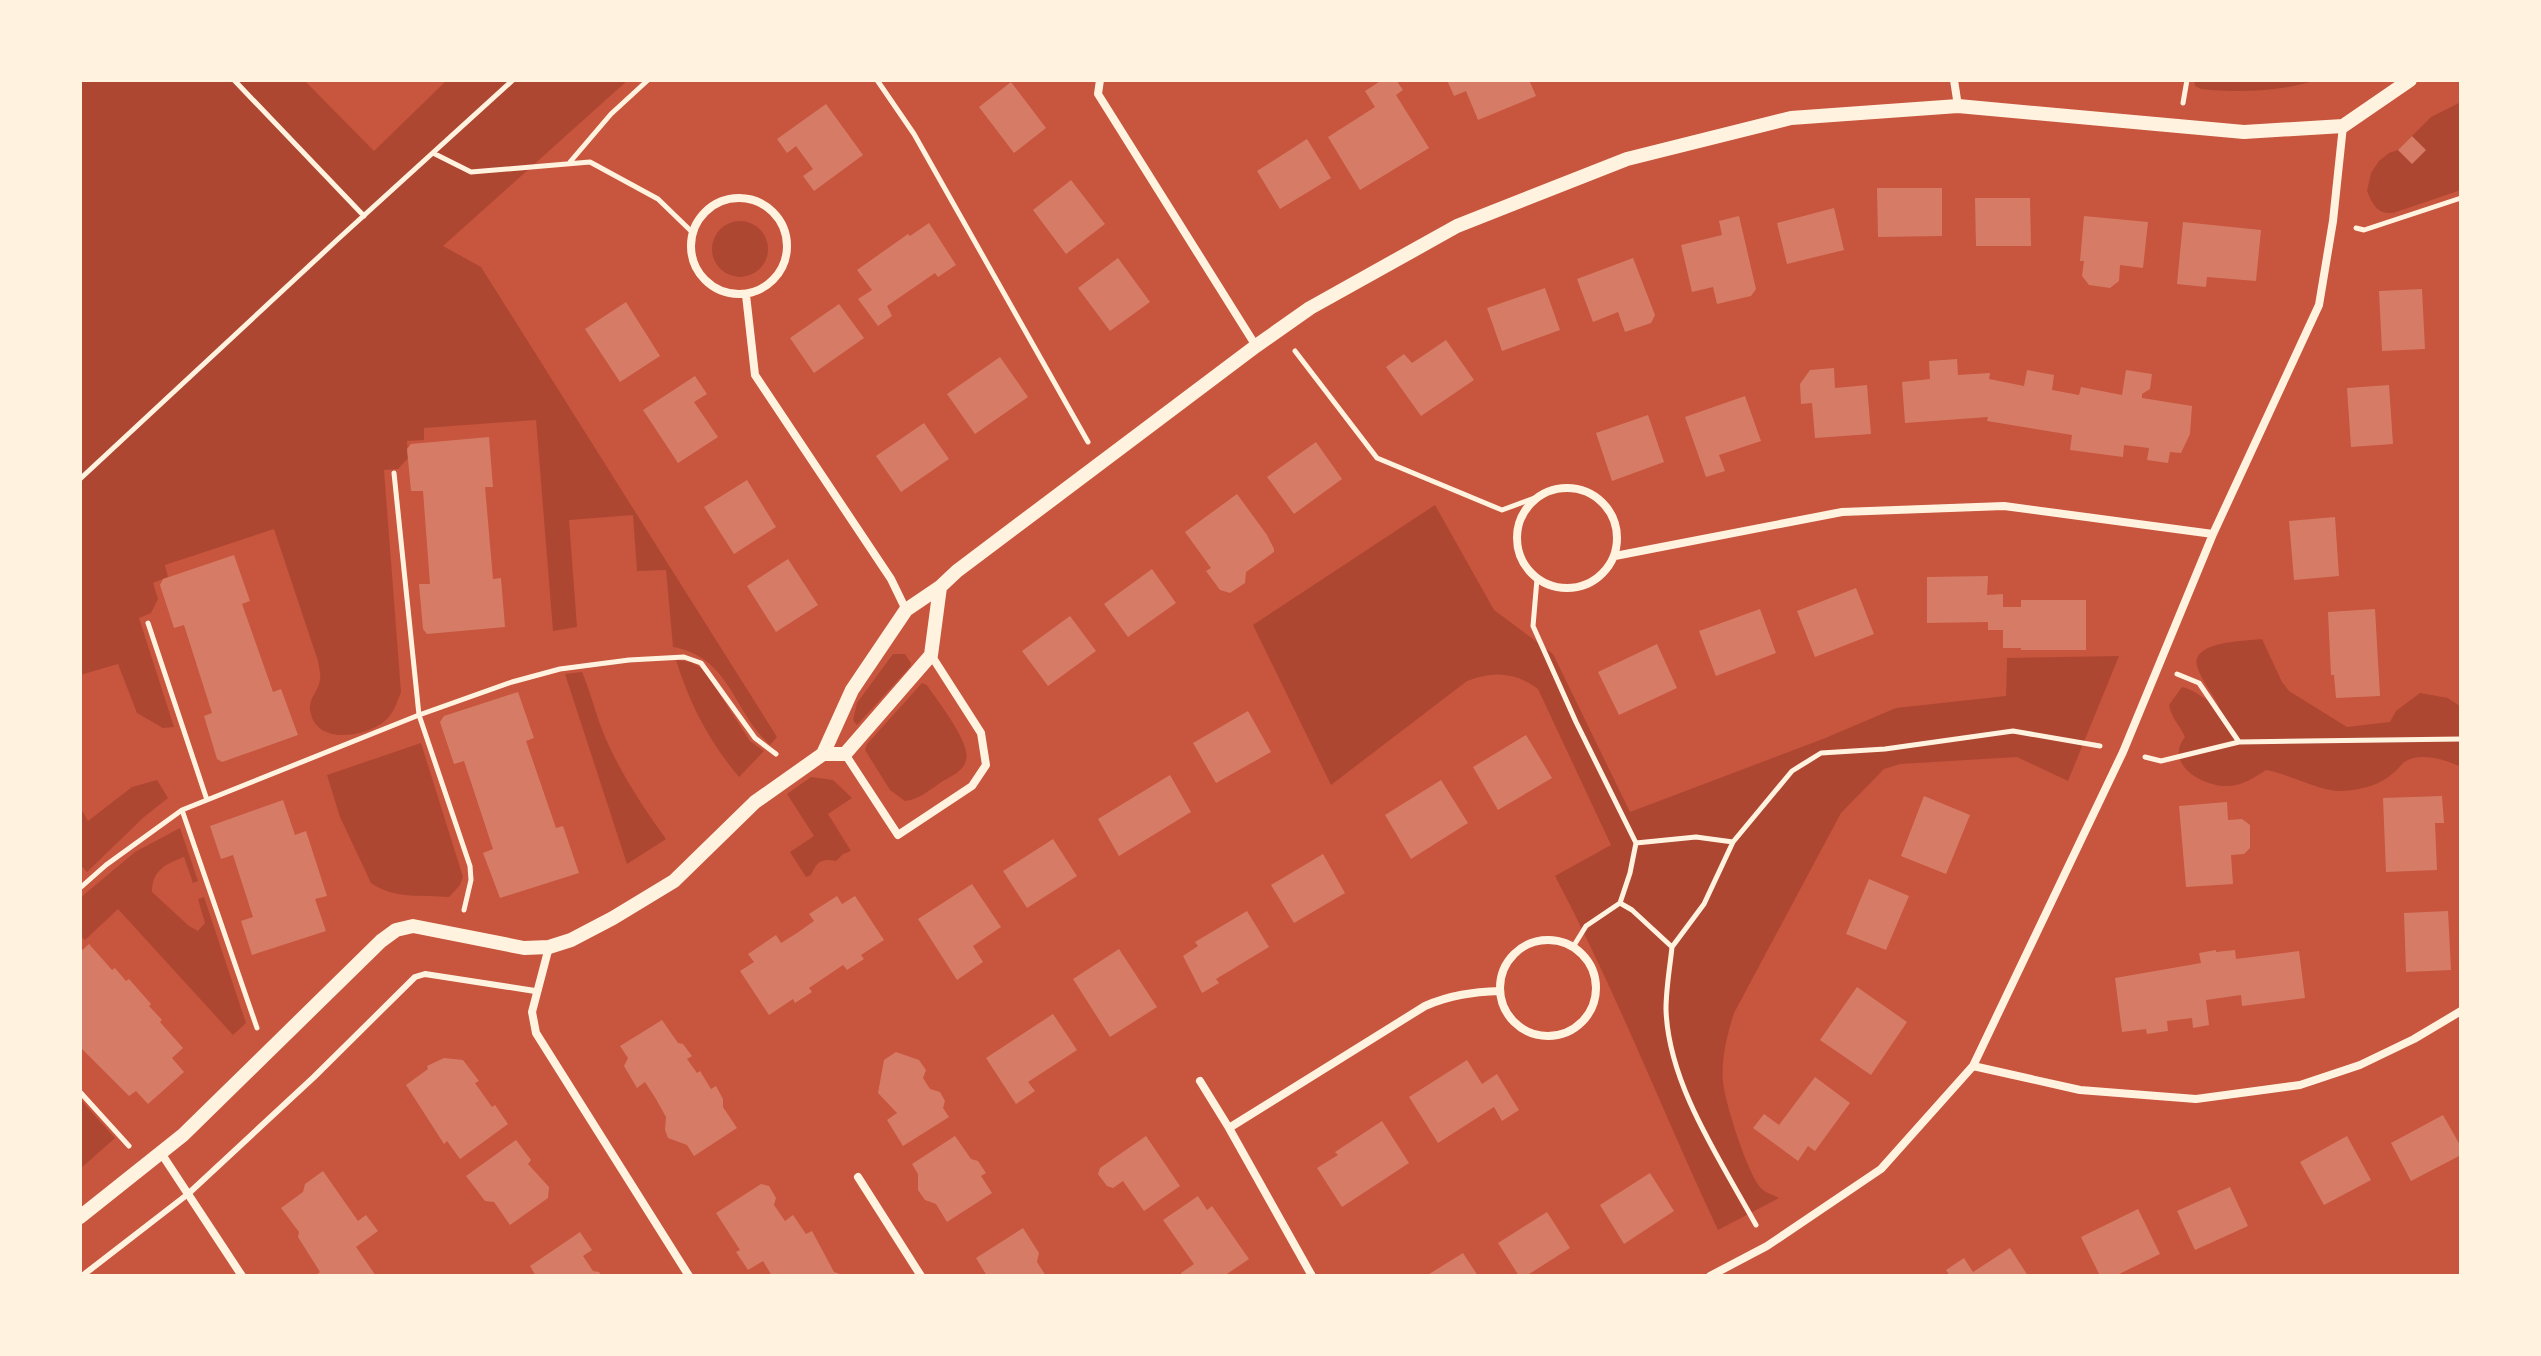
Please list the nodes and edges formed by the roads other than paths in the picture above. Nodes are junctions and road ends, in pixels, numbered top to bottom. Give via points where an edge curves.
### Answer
1 (1100, 80) edge
2 (1954, 80) edge
3 (2410, 80) edge
4 (1958, 106) junction
5 (2343, 126) junction
6 (746, 295) junction
7 (1256, 346) junction
8 (2213, 534) junction
9 (1615, 556) junction
10 (940, 587) junction
11 (906, 610) junction
12 (931, 655) junction
13 (823, 754) junction
14 (845, 754) junction
15 (549, 947) junction
16 (535, 991) junction
17 (1500, 991) junction
18 (2461, 1011) edge
19 (1973, 1066) junction
20 (1200, 1081) dead end
21 (1229, 1128) junction
22 (161, 1153) junction
23 (858, 1177) dead end
24 (188, 1194) junction
25 (80, 1217) edge
26 (917, 1275) edge
27 (82, 1276) edge
28 (242, 1276) edge
29 (689, 1276) edge
30 (1312, 1276) edge
31 (1710, 1276) edge

1 - 7 street via 1098,94
2 - 4 street
3 - 5 street
4 - 5 street via 2244,132
4 - 7 street via 1791,118 1627,159 1457,226 1310,308
5 - 8 street via 2319,305
6 - 6 street via 722,292 702,278 691,256 692,232 709,207 737,196 765,203 785,226 788,256 773,282
6 - 11 street via 755,375 891,579
7 - 10 street
8 - 9 street via 2004,506 1857,511
8 - 19 street via 2123,752
9 - 9 street via 1616,526 1609,510 1580,489 1562,488 1540,496 1519,521 1519,555 1537,579 1553,587 1589,584
10 - 11 street
10 - 12 street
11 - 13 street via 852,690
12 - 14 street
12 - 14 street via 981,733 986,765 972,786 898,835
13 - 14 street
13 - 15 street via 755,802 674,881 592,931
15 - 16 street
15 - 22 street via 524,948 413,926 396,930
16 - 24 lane via 425,974 415,977
16 - 29 street via 536,1033
17 - 17 street via 1511,1018 1531,1033 1547,1036 1578,1026 1595,1000 1596,987 1589,962 1573,947 1550,940 1533,942 1509,959
17 - 21 street via 1458,994 1425,1006
18 - 19 street via 2414,1039 2300,1085 2196,1099 2080,1090
19 - 31 street via 1881,1169 1767,1246
20 - 21 street
21 - 30 street
22 - 24 street
22 - 25 street
23 - 26 street
24 - 27 lane
24 - 28 street

